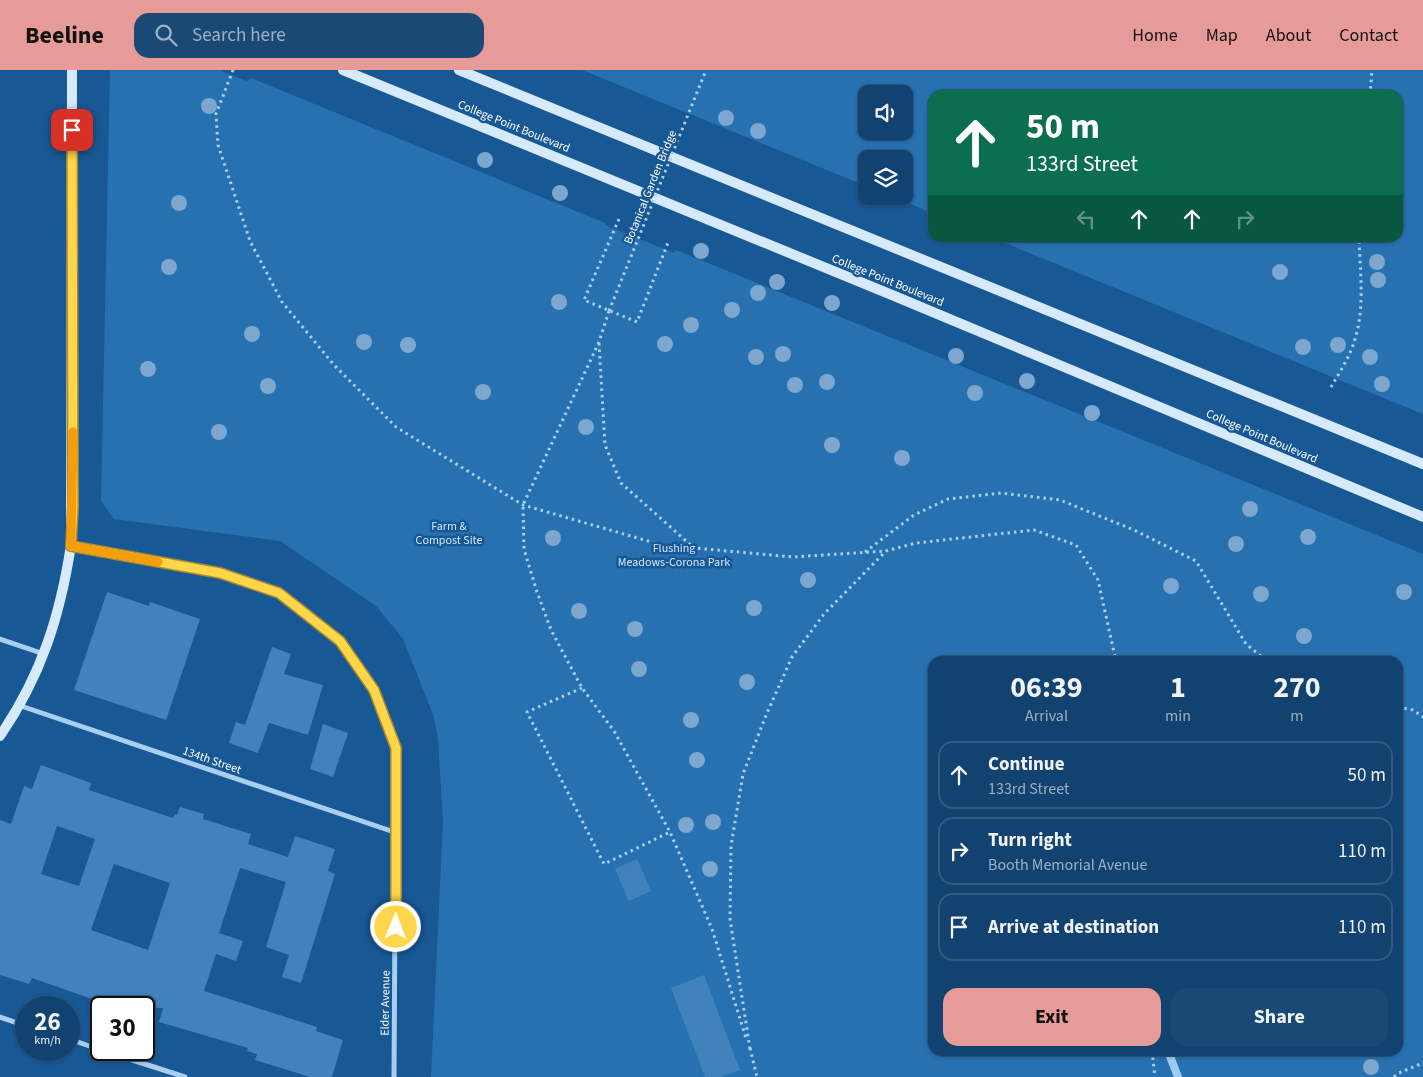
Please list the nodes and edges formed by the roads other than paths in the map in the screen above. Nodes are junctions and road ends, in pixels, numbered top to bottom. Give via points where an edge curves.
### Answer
1 (72, 70) edge
2 (343, 70) edge
3 (459, 70) edge
4 (1423, 464) edge
5 (1423, 517) edge
6 (71, 546) junction
7 (0, 639) edge
8 (44, 654) junction
9 (20, 706) junction
10 (0, 736) edge
11 (397, 832) junction
12 (0, 1017) edge
13 (15, 1022) edge
14 (135, 1061) edge
15 (185, 1077) edge
16 (394, 1077) edge

1 - 6 main road
2 - 5 main road, College Point Boulevard
3 - 4 main road
6 - 8 main road via 63,597
6 - 11 street, Elder Avenue via 220,573 279,593 340,641 374,690 396,748
7 - 8 street
8 - 9 main road
9 - 10 main road
9 - 11 street, 134th Street
11 - 16 street, Elder Avenue
12 - 13 street
14 - 15 street

